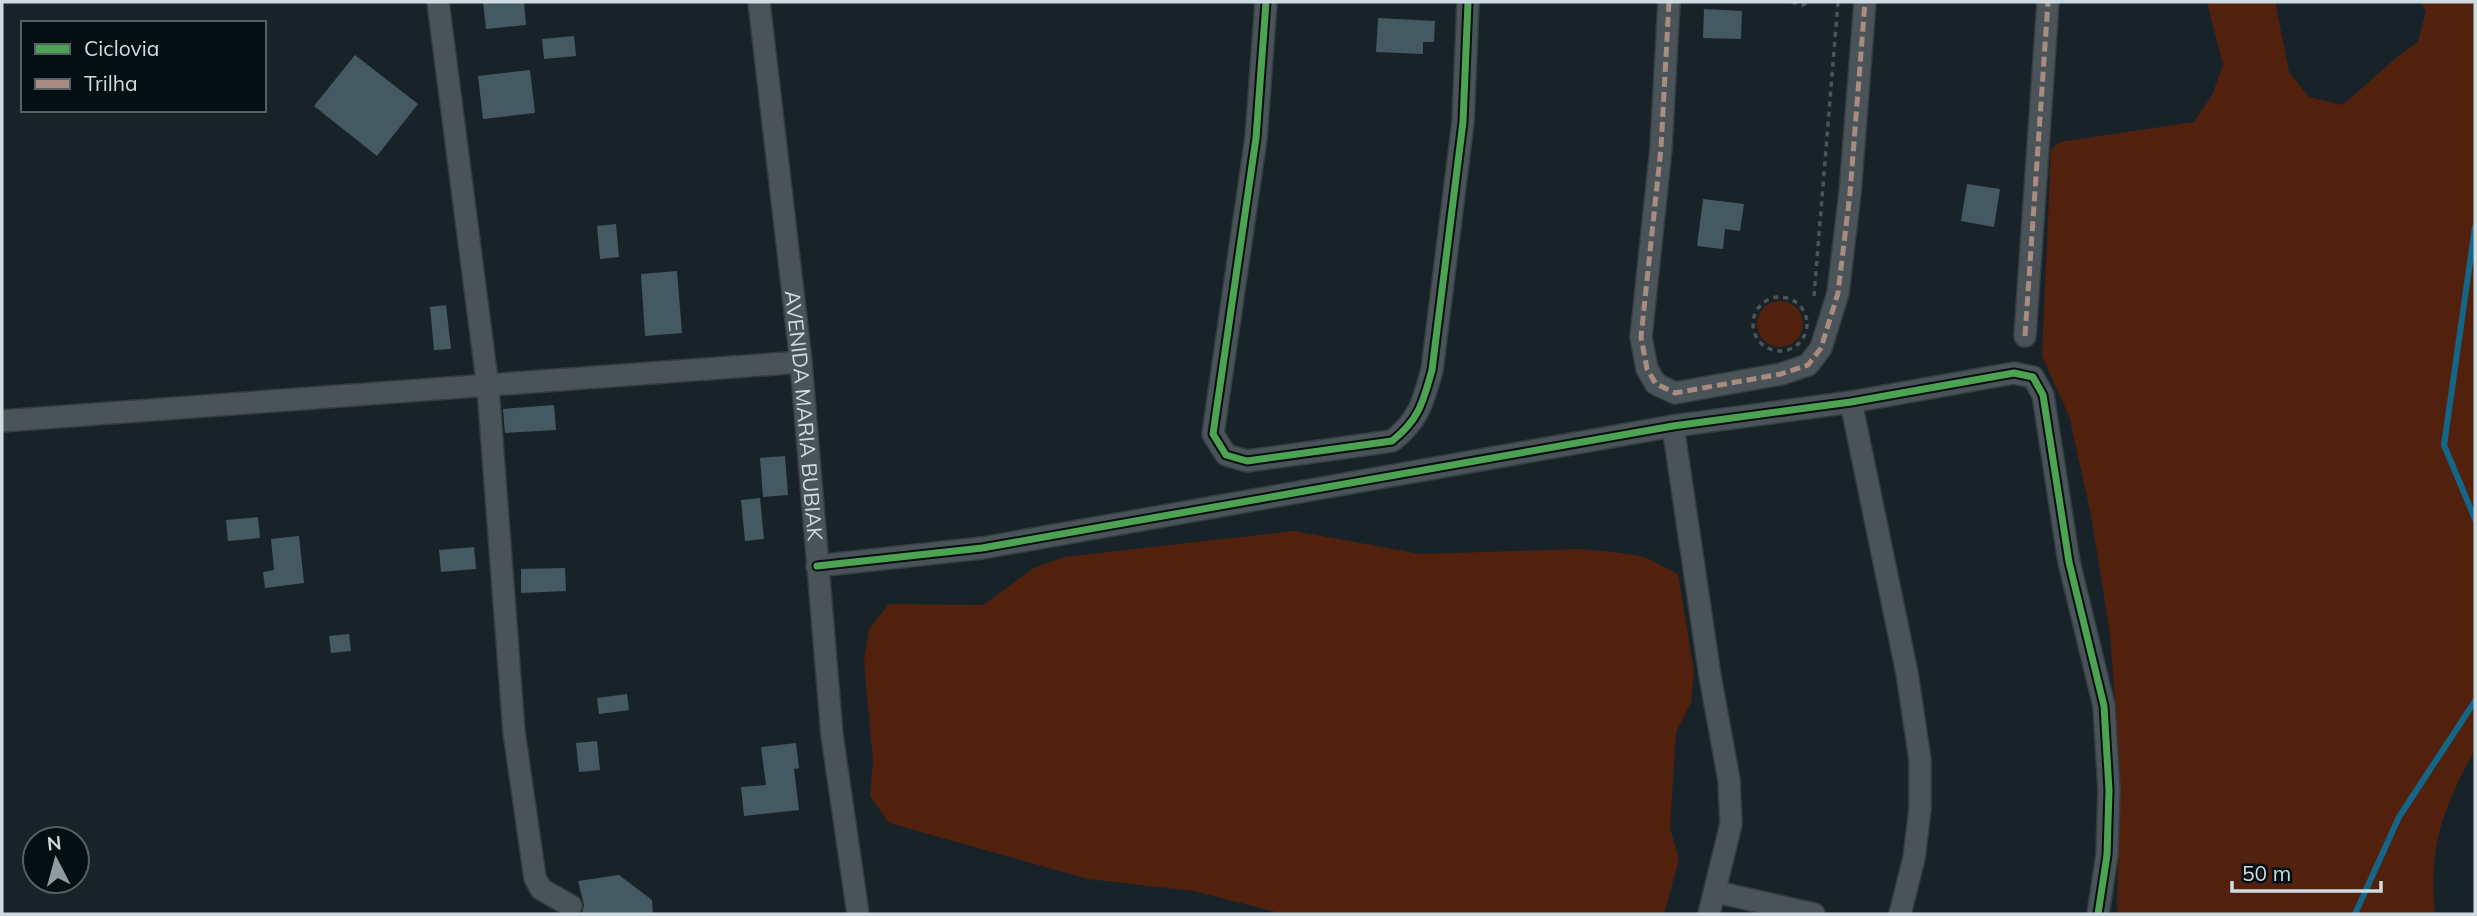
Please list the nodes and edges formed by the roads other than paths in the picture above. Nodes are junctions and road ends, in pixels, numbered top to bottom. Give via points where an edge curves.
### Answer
1 (438, 2) edge
2 (759, 2) edge
3 (1266, 2) edge
4 (1468, 2) edge
5 (1669, 2) edge
6 (1865, 2) edge
7 (2048, 2) edge
8 (2025, 336) dead end
9 (801, 362) junction
10 (488, 388) junction
11 (1851, 402) junction
12 (2, 421) edge
13 (1672, 426) junction
14 (817, 566) junction
15 (1716, 892) junction
16 (571, 906) dead end
17 (858, 914) edge
18 (1709, 914) edge
19 (1814, 914) edge
20 (1900, 914) edge
21 (2098, 914) edge

1 - 10 street
2 - 9 street, AVENIDA MARIA BUBIAK
3 - 4 street via 1256,138 1213,434 1227,455 1247,460 1392,441 1409,428 1422,405 1432,370 1464,122
5 - 6 street via 1642,352 1656,384 1675,393 1781,374 1808,365 1821,348 1838,293
7 - 8 street
9 - 10 street
9 - 14 street, AVENIDA MARIA BUBIAK
10 - 12 street
10 - 16 street via 523,805 535,878 541,889
11 - 13 street
11 - 20 street via 1907,673 1920,760 1914,858
11 - 21 street via 2014,373 2033,377 2039,385 2069,562 2104,706 2108,855
13 - 14 street via 982,548
13 - 15 street via 1729,780 1731,824
14 - 17 street, AVENIDA MARIA BUBIAK via 832,735
15 - 18 street
15 - 19 street

